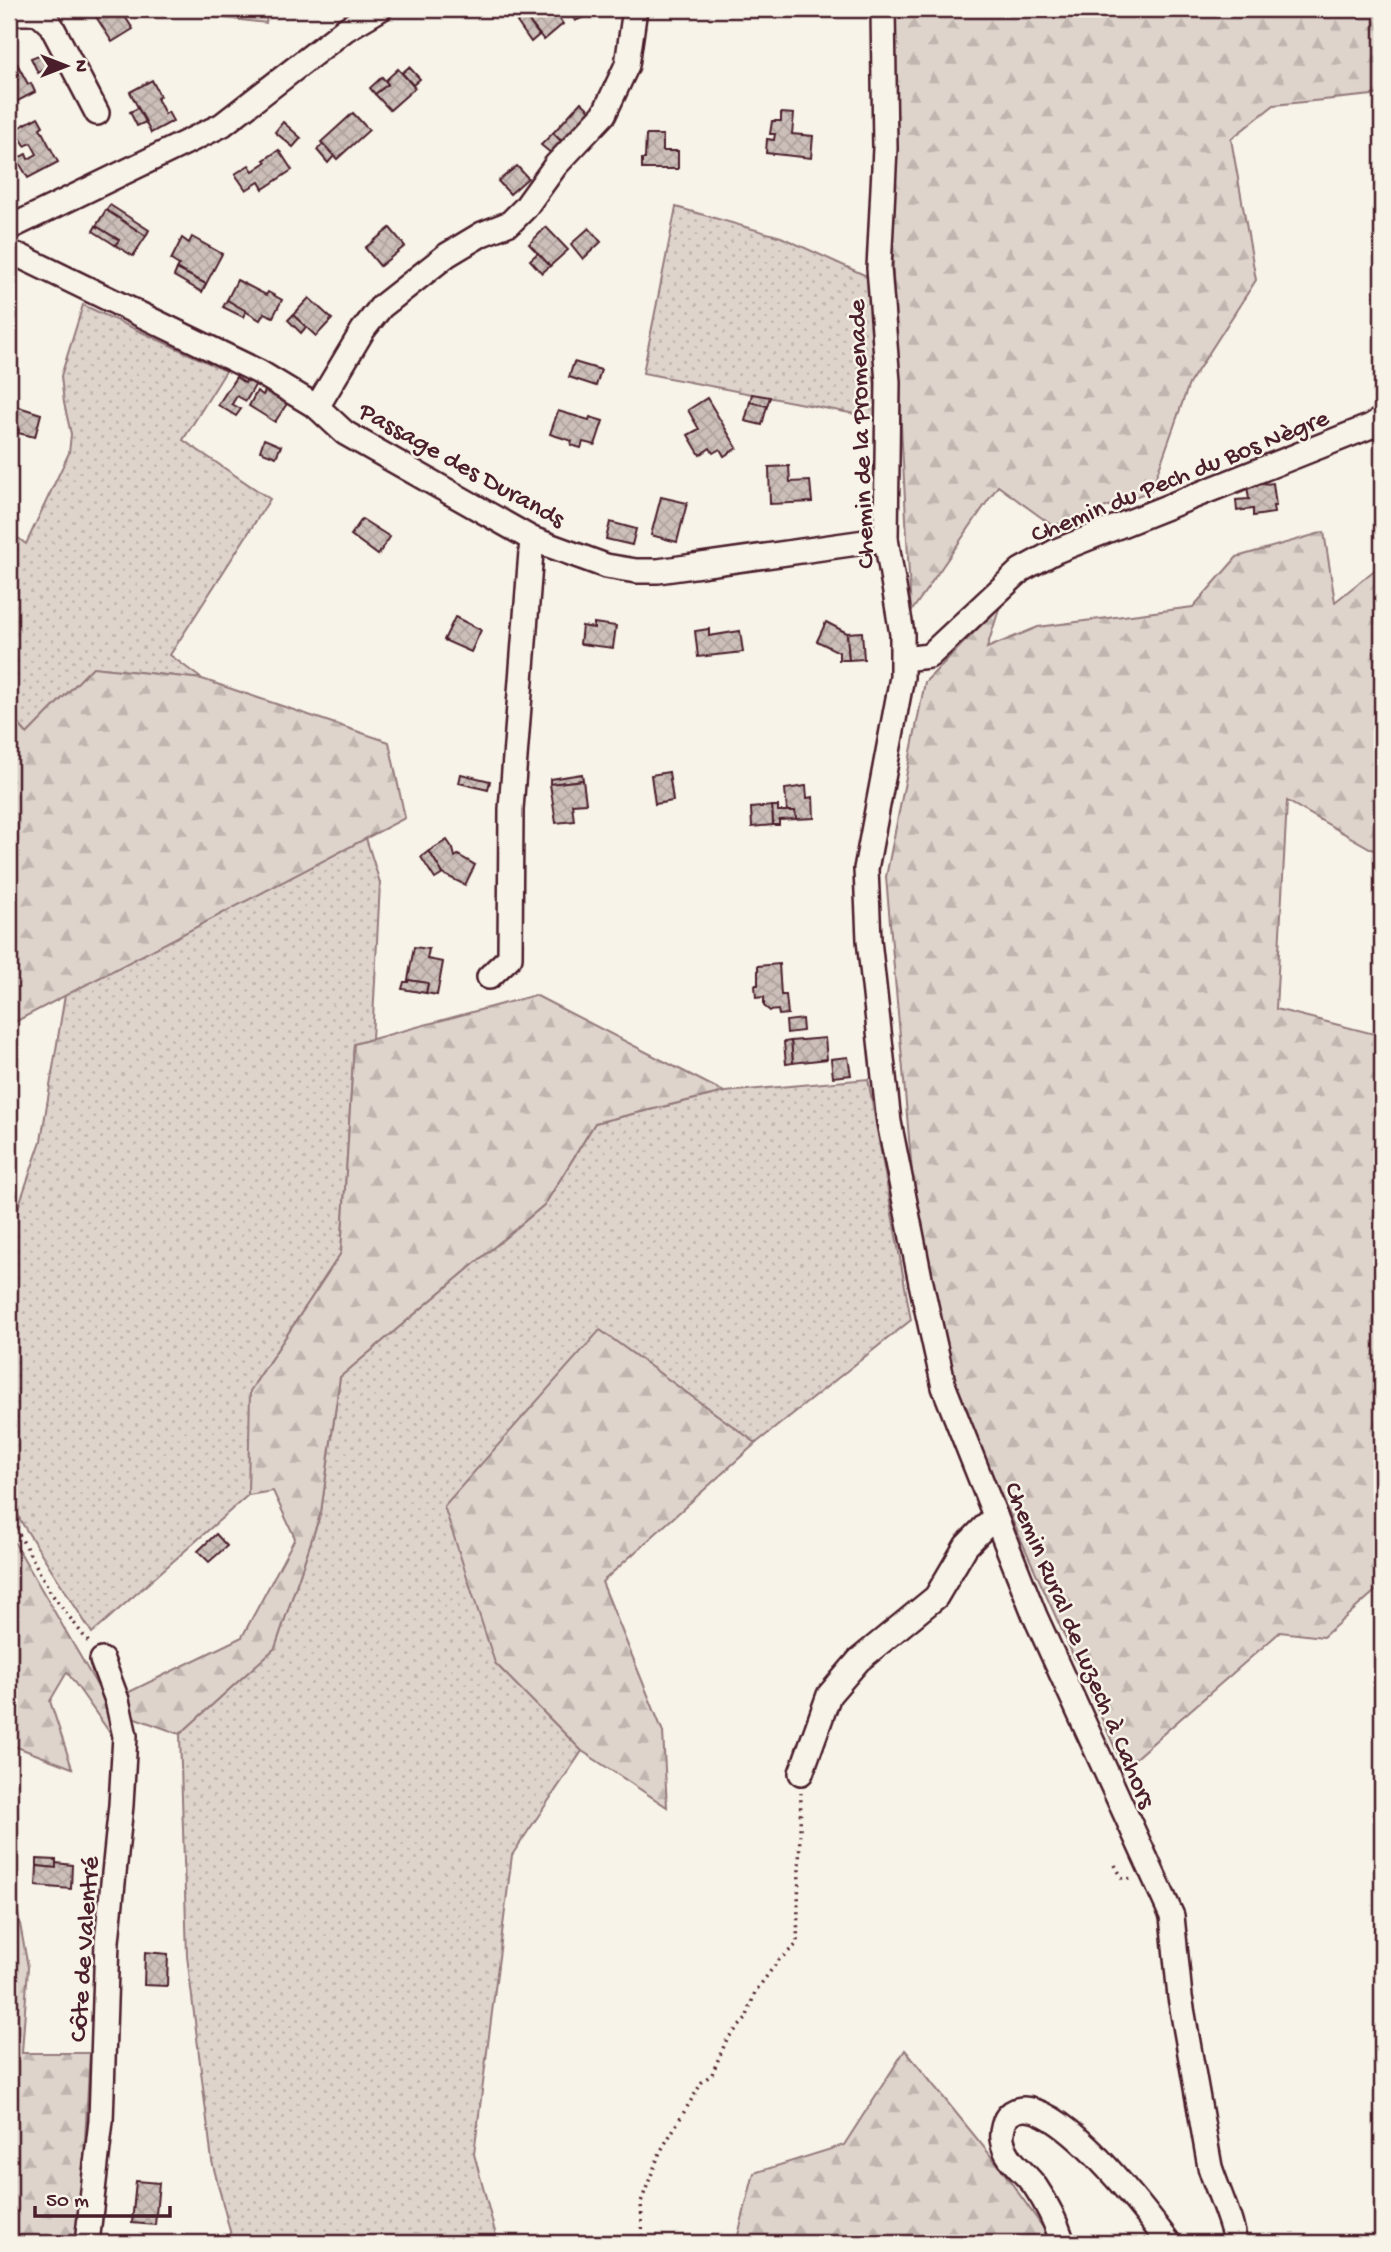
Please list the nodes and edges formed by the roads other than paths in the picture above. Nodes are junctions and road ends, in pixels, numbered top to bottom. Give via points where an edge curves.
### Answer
1 (380, 9) edge
2 (635, 9) edge
3 (883, 9) edge
4 (40, 11) edge
5 (9, 18) edge
6 (97, 113) dead end
7 (9, 228) edge
8 (9, 253) edge
9 (317, 407) junction
10 (1382, 419) edge
11 (532, 538) junction
12 (886, 539) junction
13 (903, 659) junction
14 (489, 977) dead end
15 (883, 1063) joint
16 (995, 1516) junction
17 (102, 1660) road end
18 (801, 1773) road end
19 (88, 2243) edge
20 (1063, 2243) edge
21 (1169, 2243) edge
22 (1234, 2243) edge

1 - 7 street via 346,29 222,125
2 - 9 street via 627,65 604,114 510,223 447,255 381,307
3 - 12 street, Chemin de la Promenade via 885,148 879,268 888,382
4 - 5 street
4 - 6 street
8 - 9 street, Passage des Durands via 239,361
9 - 11 street, Passage des Durands via 345,433
10 - 13 street, Chemin du Pech du Bos Nègre via 1056,551 1021,570 929,656
11 - 12 street, Passage des Durands via 606,566 636,571
11 - 14 street via 511,808 510,957
12 - 13 street, Chemin de la Promenade
13 - 15 street, Chemin de la Promenade via 866,869
15 - 16 street, Chemin Rural de Luzech à Cahors via 889,1122 944,1387
16 - 18 street via 965,1546 936,1597 859,1660 829,1695
16 - 22 street, Chemin Rural de Luzech à Cahors via 1035,1616 1172,1916 1180,1997 1210,2167 1236,2235
17 - 19 street, Côte de Valentré via 125,1736
20 - 21 street via 1052,2212 1007,2157 1002,2138 1006,2117 1015,2110 1032,2109 1090,2148

